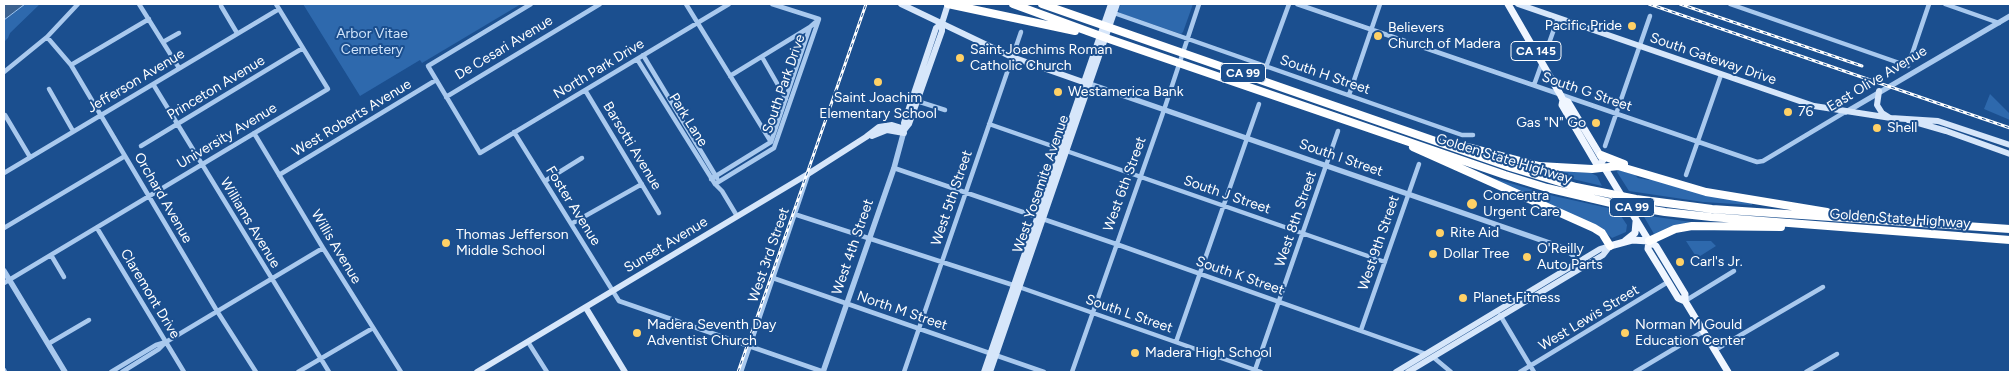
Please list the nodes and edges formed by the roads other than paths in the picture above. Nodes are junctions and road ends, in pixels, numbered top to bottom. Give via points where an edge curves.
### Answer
1 (78, 4) edge
2 (139, 4) edge
3 (531, 4) edge
4 (600, 4) edge
5 (686, 4) edge
6 (729, 4) edge
7 (772, 4) edge
8 (901, 4) edge
9 (948, 4) edge
10 (1013, 4) edge
11 (1042, 4) edge
12 (1054, 4) edge
13 (1110, 4) edge
14 (1117, 4) edge
15 (1199, 4) edge
16 (1289, 4) edge
17 (1297, 4) edge
18 (1380, 4) edge
19 (1508, 4) edge
20 (1518, 4) edge
21 (1730, 4) edge
22 (1929, 4) edge
23 (1945, 4) edge
24 (220, 6) dead end
25 (278, 6) edge
26 (786, 6) edge
27 (1111, 12) junction
28 (1650, 16) dead end
29 (2010, 16) edge
30 (1080, 17) junction
31 (1558, 18) junction
32 (148, 19) junction
33 (819, 19) junction
34 (698, 22) junction
35 (942, 23) junction
36 (1999, 23) junction
37 (810, 27) junction
38 (1372, 29) junction
39 (1021, 32) dead end
40 (179, 33) dead end
41 (237, 34) junction
42 (47, 37) junction
43 (1109, 39) junction
44 (163, 42) junction
45 (1187, 42) junction
46 (1640, 46) junction
47 (304, 48) junction
48 (643, 56) junction
49 (762, 57) junction
50 (1012, 57) junction
51 (638, 58) junction
52 (1542, 62) junction
53 (71, 65) junction
54 (1908, 66) junction
55 (1266, 67) junction
56 (179, 68) junction
57 (4, 72) edge
58 (1911, 72) junction
59 (1721, 75) junction
60 (730, 76) junction
61 (436, 80) junction
62 (1086, 83) junction
63 (153, 84) junction
64 (1534, 85) junction
65 (49, 89) dead end
66 (585, 90) junction
67 (1879, 91) junction
68 (1348, 95) junction
69 (446, 97) junction
70 (1561, 97) junction
71 (786, 98) junction
72 (917, 101) junction
73 (1259, 104) dead end
74 (945, 110) dead end
75 (1164, 110) junction
76 (1845, 112) junction
77 (1616, 114) junction
78 (5, 115) dead end
79 (101, 115) junction
80 (1891, 118) junction
81 (1904, 119) junction
82 (177, 124) junction
83 (989, 124) junction
84 (904, 131) junction
85 (1338, 131) dead end
86 (1404, 131) junction
87 (73, 132) junction
88 (514, 132) junction
89 (254, 133) junction
90 (1472, 134) dead end
91 (1246, 138) junction
92 (1399, 139) junction
93 (770, 142) junction
94 (1697, 142) junction
95 (2010, 145) edge
96 (141, 146) dead end
97 (1605, 146) dead end
98 (774, 148) junction
99 (1064, 151) junction
100 (2010, 154) edge
101 (1601, 155) junction
102 (126, 156) junction
103 (30, 157) junction
104 (582, 158) dead end
105 (1757, 162) joint
106 (1419, 164) dead end
107 (202, 165) junction
108 (1327, 166) junction
109 (1604, 167) junction
110 (894, 168) junction
111 (1642, 172) junction
112 (4, 173) edge
113 (808, 174) junction
114 (279, 175) junction
115 (1686, 175) dead end
116 (714, 177) junction
117 (1140, 177) junction
118 (544, 181) junction
119 (717, 183) junction
120 (642, 184) junction
121 (966, 193) junction
122 (1408, 194) junction
123 (149, 197) junction
124 (1223, 206) junction
125 (659, 213) dead end
126 (794, 214) junction
127 (737, 216) junction
128 (1040, 218) junction
129 (1876, 220) junction
130 (1636, 221) junction
131 (572, 224) junction
132 (4, 228) edge
133 (97, 228) junction
134 (2010, 229) edge
135 (1874, 230) junction
136 (1303, 234) junction
137 (869, 238) junction
138 (2010, 240) edge
139 (1648, 241) junction
140 (1625, 242) junction
141 (1116, 244) junction
142 (1610, 246) junction
143 (323, 248) junction
144 (50, 255) junction
145 (942, 262) junction
146 (1385, 262) junction
147 (1582, 264) junction
148 (4, 271) edge
149 (1734, 271) dead end
150 (1200, 274) junction
151 (64, 277) dead end
152 (773, 278) junction
153 (271, 280) junction
154 (6, 281) edge
155 (1668, 282) junction
156 (1016, 286) junction
157 (1824, 286) dead end
158 (613, 291) junction
159 (1685, 300) junction
160 (1279, 302) junction
161 (847, 304) junction
162 (586, 308) junction
163 (218, 312) junction
164 (1092, 313) junction
165 (1499, 315) junction
166 (89, 320) dead end
167 (373, 328) junction
168 (919, 328) junction
169 (1361, 330) junction
170 (1704, 331) junction
171 (166, 342) junction
172 (528, 342) junction
173 (1176, 342) junction
174 (48, 344) junction
175 (750, 346) junction
176 (1715, 350) junction
177 (1426, 354) junction
178 (1837, 354) dead end
179 (994, 355) junction
180 (1435, 357) junction
181 (321, 360) junction
182 (1530, 366) junction
183 (1255, 370) junction
184 (122, 371) edge
185 (65, 372) edge
186 (111, 372) edge
187 (184, 372) edge
188 (256, 372) edge
189 (298, 372) edge
190 (329, 372) edge
191 (401, 372) edge
192 (477, 372) edge
193 (547, 372) edge
194 (625, 372) edge
195 (741, 372) edge
196 (823, 372) edge
197 (904, 372) edge
198 (984, 372) edge
199 (990, 372) edge
200 (1044, 372) edge
201 (1072, 372) edge
202 (1261, 372) edge
203 (1396, 372) edge
204 (1408, 372) edge
205 (1451, 372) edge
206 (1520, 372) edge
207 (1534, 372) edge
208 (1635, 372) edge
209 (1728, 372) edge
210 (1806, 372) edge

1 - 42 street
2 - 32 street
3 - 61 street via 428,66
4 - 69 street, De Cesari Avenue
5 - 34 street
6 - 34 street, North Park Drive
7 - 26 street
8 - 35 main road
9 - 35 main road, West 4th Street
9 - 43 highway
10 - 43 highway, Golden State Highway / CA 99
11 - 30 highway, Golden State Highway / CA 99
12 - 30 highway
13 - 27 main road, West Yosemite Avenue
14 - 27 main road, West Yosemite Avenue
15 - 45 street, West 6th Street
16 - 55 street
17 - 38 street, South G Street
18 - 38 street
19 - 52 main road, CA 145
20 - 31 main road, South Gateway Drive
21 - 54 street
22 - 54 street
23 - 36 street
24 - 41 street
25 - 41 street, Jefferson Avenue
25 - 47 street
26 - 33 street
27 - 45 street, South H Street
27 - 62 main road, West Yosemite Avenue
28 - 46 street
29 - 36 street, East Olive Avenue
30 - 86 highway, Golden State Highway / CA 99
31 - 46 main road, South Gateway Drive
31 - 52 street
32 - 44 street
32 - 53 street
33 - 37 street
33 - 98 street, South Park Drive
34 - 48 street, North Park Drive
34 - 60 street
35 - 50 main road
35 - 72 main road, West 4th Street
35 - 84 main road, West 4th Street via 936,28
36 - 58 street, East Olive Avenue
37 - 49 street
37 - 71 street, South Park Drive
38 - 64 street, South G Street
38 - 68 street
39 - 50 street, West 5th Street
40 - 44 street
41 - 56 street, Jefferson Avenue
42 - 53 street, Orchard Avenue
42 - 57 street
43 - 92 highway, Golden State Highway / CA 99
44 - 56 street
45 - 55 street, South H Street
45 - 75 street, West 6th Street
46 - 59 main road, South Gateway Drive
46 - 77 street
47 - 82 street, Princeton Avenue
47 - 89 street, University Avenue via 328,89
48 - 51 street, North Park Drive
48 - 116 street, Park Lane
49 - 60 street
49 - 71 street
50 - 62 main road
50 - 83 street, West 5th Street
51 - 66 street, North Park Drive
51 - 116 street, Park Lane
52 - 64 street
52 - 70 main road, CA 145
53 - 79 street, Orchard Avenue
54 - 58 street
55 - 68 street, South H Street
56 - 63 street, Jefferson Avenue
58 - 67 street, East Olive Avenue
59 - 76 main road, South Gateway Drive via 1799,101
59 - 94 street
60 - 93 street
61 - 69 street
61 - 114 street, West Roberts Avenue
62 - 75 street, South I Street
62 - 99 main road, West Yosemite Avenue
63 - 79 street, Jefferson Avenue
63 - 82 street, Williams Avenue
64 - 70 street, South G Street
65 - 87 street
66 - 88 street, North Park Drive
66 - 120 street, Barsotti Avenue
67 - 76 street, East Olive Avenue
67 - 80 main road via 1877,105
68 - 90 street, South H Street via 1462,134
69 - 88 street, North Park Drive via 480,153
70 - 77 street, South G Street
70 - 101 main road, CA 145 via 1568,102
70 - 109 main road, CA 145 via 1562,105 1596,163
71 - 93 street, South Park Drive
72 - 74 street
72 - 84 main road, West 4th Street
73 - 91 street
75 - 91 street, South I Street
75 - 117 street, West 6th Street
76 - 80 main road, South Gateway Drive
76 - 105 street, East Olive Avenue
77 - 94 street, South G Street
77 - 97 street
78 - 103 street
79 - 87 street, Jefferson Avenue
79 - 102 street, Orchard Avenue
80 - 81 main road, South Gateway Drive
81 - 95 main road, South Gateway Drive via 1938,122
81 - 100 main road, South Gateway Drive
82 - 96 street, Princeton Avenue
82 - 107 street, Williams Avenue
83 - 99 street, South J Street
83 - 121 street, West 5th Street
84 - 110 street, West 4th Street
84 - 113 main road, Sunset Avenue via 892,125 879,127
85 - 108 street, West 8th Street
86 - 109 highway via 1539,166
86 - 129 highway, Golden State Highway / CA 99 via 1546,179 1605,193 1712,209
87 - 103 street, Jefferson Avenue
88 - 118 street, Foster Avenue
89 - 107 street, University Avenue
89 - 114 street, Willis Avenue
91 - 108 street, South I Street
91 - 124 street
92 - 135 highway, Golden State Highway / CA 99 via 1513,178 1611,203 1711,217
92 - 142 highway via 1423,153 1594,228 1602,233
93 - 98 street
93 - 116 street, South Park Drive
94 - 105 street, South G Street
94 - 115 street
98 - 119 street, South Park Drive
99 - 117 street, South J Street
99 - 128 main road, West Yosemite Avenue
101 - 109 main road, CA 145
101 - 111 highway
102 - 123 street, Orchard Avenue
102 - 132 street
103 - 112 street, Jefferson Avenue
104 - 118 street
106 - 122 street, West 9th Street
107 - 123 street, University Avenue
107 - 153 street, Williams Avenue
108 - 122 street, South I Street
108 - 136 street, West 8th Street
109 - 111 highway via 1618,166
109 - 130 main road, CA 145
110 - 121 street, South K Street
110 - 137 street, West 4th Street
111 - 129 highway via 1706,192
113 - 126 street, West 3rd Street
113 - 127 main road, Sunset Avenue
114 - 143 street, Willis Avenue
116 - 119 street, Park Lane
117 - 124 street, South J Street
117 - 141 street, West 6th Street
118 - 131 street, Foster Avenue
119 - 127 street, Park Lane
120 - 125 street, Barsotti Avenue
120 - 131 street
121 - 128 street, South K Street
121 - 145 street, West 5th Street
122 - 146 street, West 9th Street
122 - 147 street, South I Street via 1564,248
123 - 133 street, University Avenue
123 - 163 street, Orchard Avenue
124 - 136 street, South J Street
124 - 150 street
126 - 137 street, South L Street
126 - 152 street, West 3rd Street
127 - 158 main road, Sunset Avenue
128 - 141 street, South K Street
128 - 156 main road, West Yosemite Avenue
129 - 134 highway, Golden State Highway / CA 99
130 - 139 main road, CA 145
130 - 140 main road via 1635,233
131 - 158 street, Foster Avenue
133 - 144 street, University Avenue
133 - 171 street, Claremont Drive
135 - 138 highway, Golden State Highway / CA 99
135 - 139 highway via 1692,226
136 - 146 street, South J Street
136 - 160 street, West 8th Street
137 - 145 street, South L Street
137 - 161 street, West 4th Street
139 - 140 main road
139 - 155 main road, CA 145 via 1648,249
139 - 159 main road, CA 145 via 1660,252 1685,294
140 - 142 main road
141 - 150 street, South K Street
141 - 164 street, West 6th Street
142 - 147 main road via 1600,249
143 - 153 street
143 - 167 street, Willis Avenue
144 - 151 street
144 - 154 street, University Avenue
145 - 156 street, South L Street
145 - 168 street, West 5th Street
146 - 169 street, West 9th Street
147 - 165 main road
148 - 154 street
149 - 159 street
150 - 160 street, South K Street
150 - 173 street
152 - 161 street, North M Street
152 - 175 street, West 3rd Street
153 - 163 street
153 - 181 street, Williams Avenue
154 - 174 street
155 - 159 main road, CA 145 via 1678,298
155 - 182 street, West Lewis Street
156 - 164 street, South L Street
156 - 179 main road, West Yosemite Avenue
157 - 176 street
158 - 162 main road, Sunset Avenue
158 - 175 street via 619,301
159 - 170 main road, CA 145
160 - 169 street, South K Street
160 - 183 street, West 8th Street
161 - 168 street, North M Street
161 - 196 street, West 4th Street
162 - 172 main road, Sunset Avenue
162 - 194 main road
163 - 171 street
163 - 188 street, Orchard Avenue
164 - 173 street, South L Street
164 - 201 street, West 6th Street
165 - 177 main road
165 - 180 main road
165 - 182 street
166 - 174 street
167 - 181 street
167 - 191 street, Willis Avenue
168 - 179 street, North M Street
168 - 197 street, West 5th Street
169 - 177 street, South K Street
170 - 176 main road, CA 145
170 - 208 street
171 - 184 street via 156,345
171 - 187 street, Claremont Drive
172 - 192 main road, Sunset Avenue
172 - 193 street
173 - 183 street, South L Street
174 - 185 street
175 - 195 street, West 3rd Street
175 - 196 street
176 - 209 main road, CA 145
177 - 180 street, South K Street
177 - 203 main road
178 - 210 street
179 - 198 main road, West Yosemite Avenue
179 - 199 main road, West Yosemite Avenue
179 - 200 street, North M Street
180 - 204 main road
180 - 205 street
181 - 189 street
181 - 190 street, Williams Avenue
182 - 206 street, West Lewis Street
182 - 207 street
183 - 202 street, South L Street
184 - 186 street

